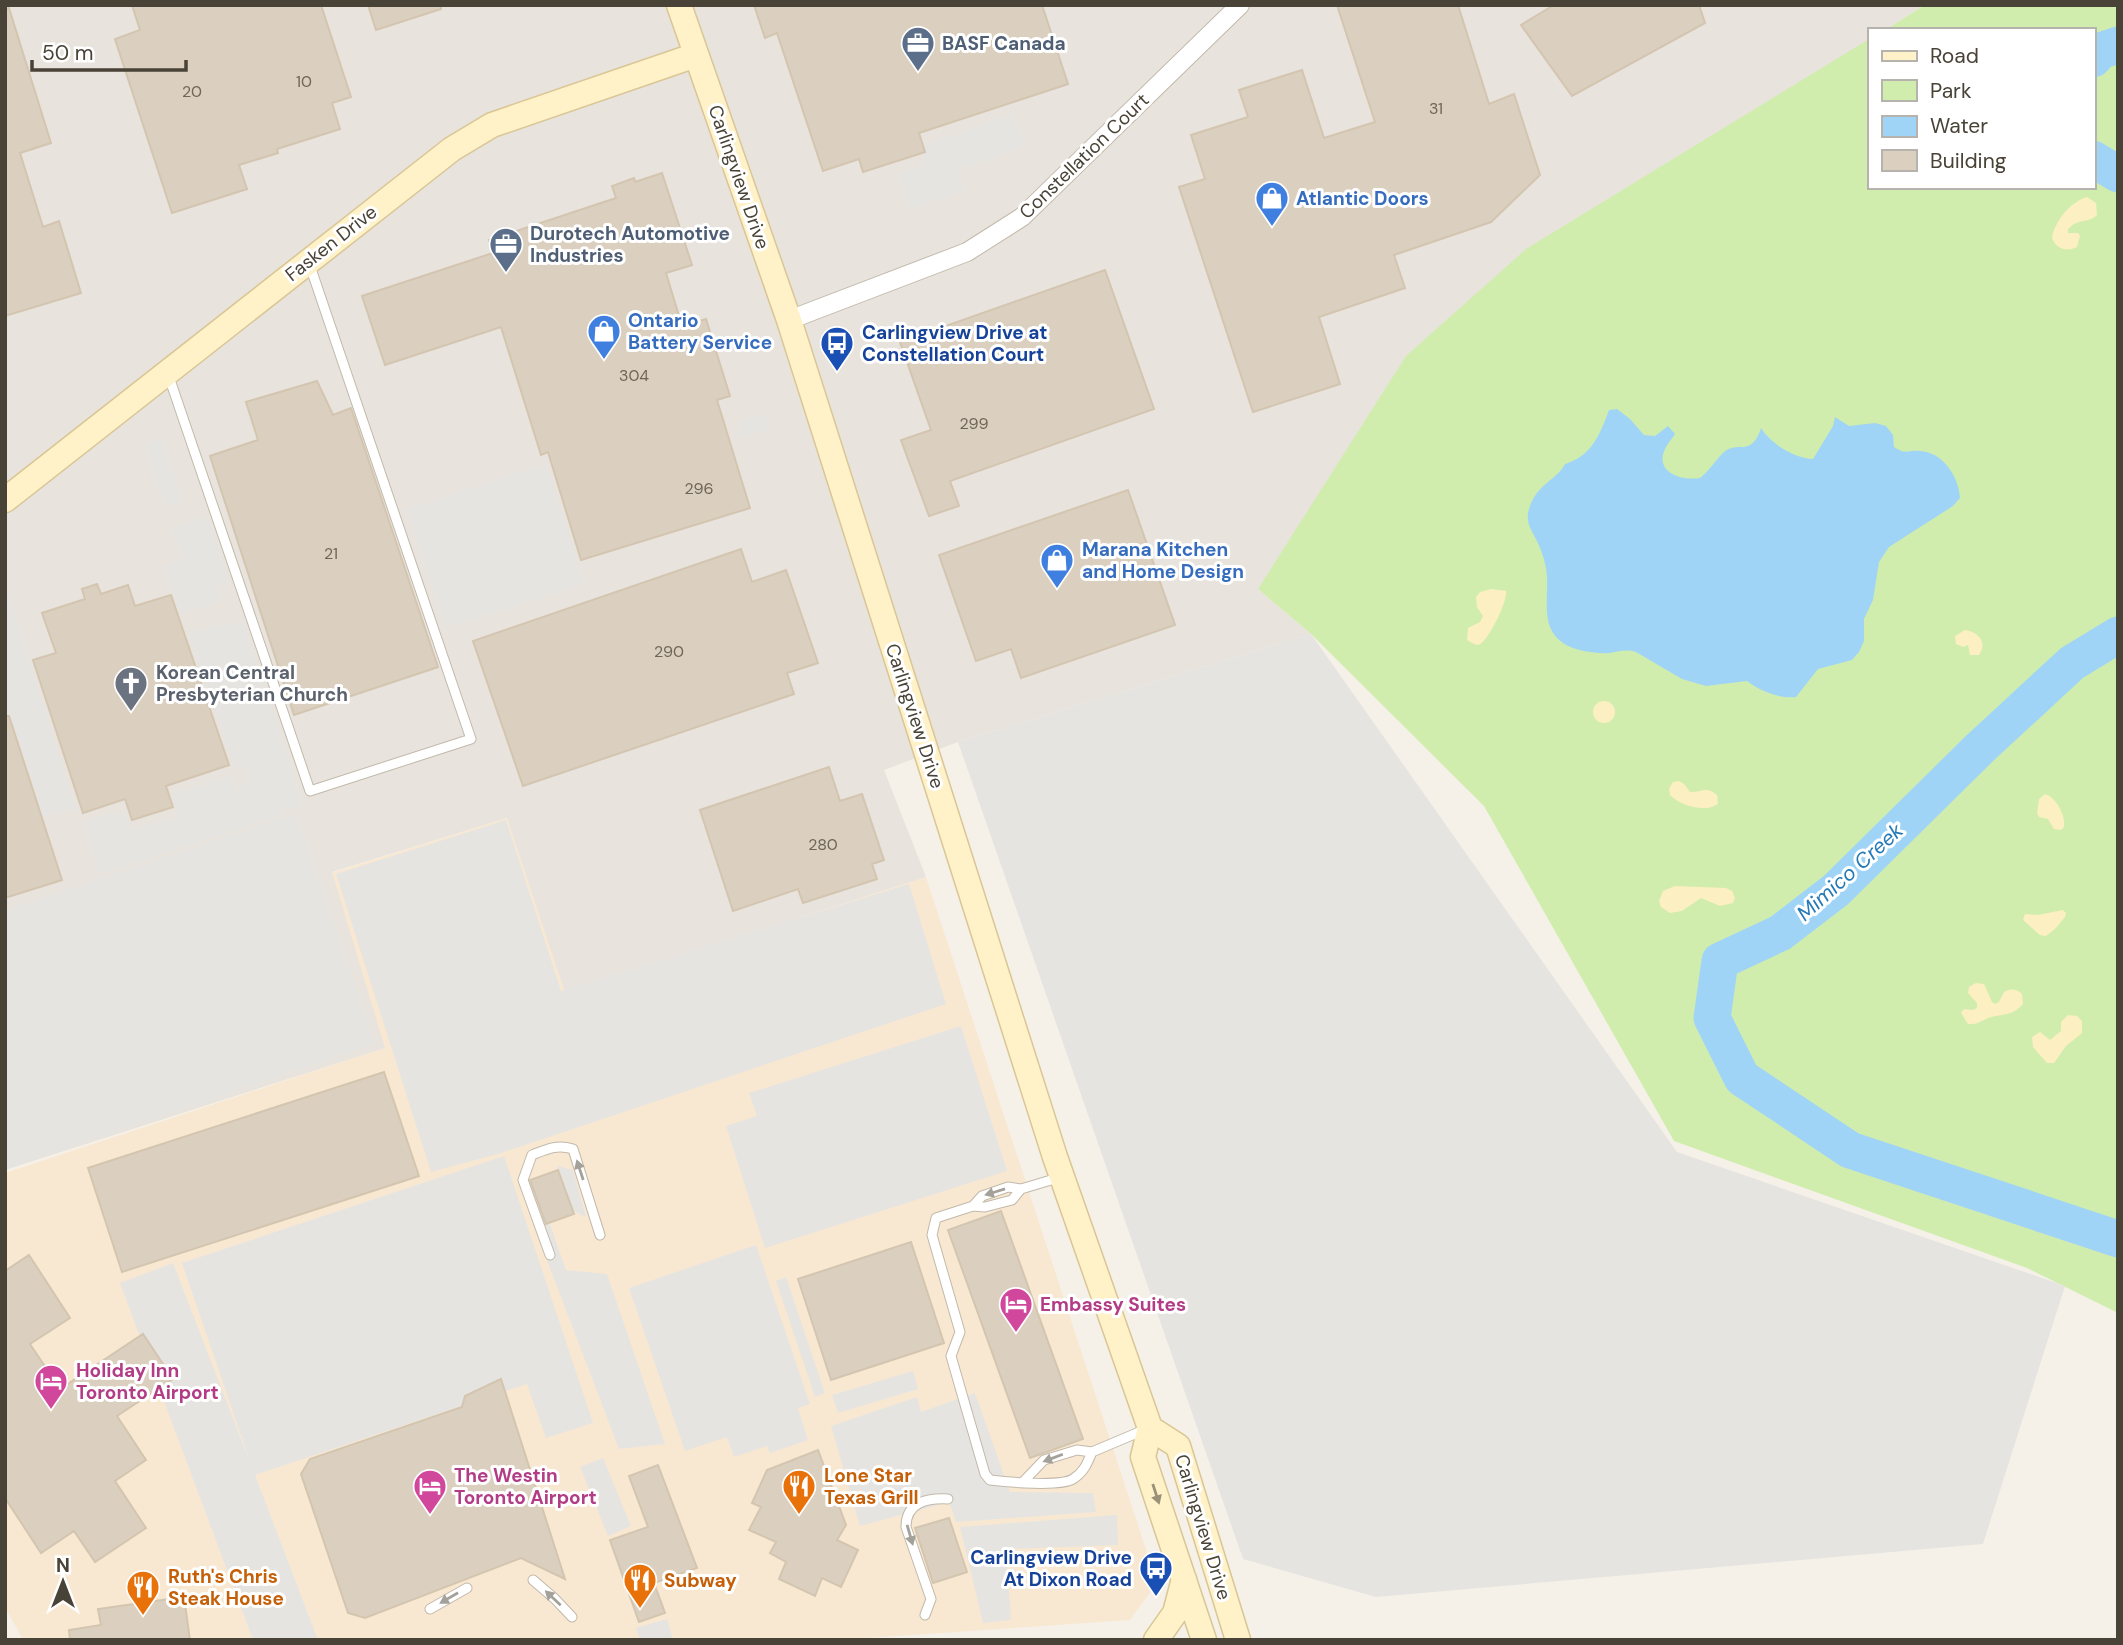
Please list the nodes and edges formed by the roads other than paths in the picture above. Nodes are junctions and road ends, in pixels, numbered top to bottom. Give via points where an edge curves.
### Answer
1 (679, 5) edge
2 (1240, 5) edge
3 (696, 55) junction
4 (309, 261) junction
5 (789, 320) junction
6 (167, 372) junction
7 (5, 500) edge
8 (1062, 1177) junction
9 (600, 1236) dead end
10 (550, 1255) dead end
11 (1150, 1428) junction
12 (1092, 1452) junction
13 (1022, 1483) junction
14 (948, 1499) dead end
15 (1184, 1578) junction
16 (533, 1580) dead end
17 (467, 1588) dead end
18 (430, 1609) dead end
19 (925, 1615) dead end
20 (572, 1618) dead end
21 (1156, 1640) edge
22 (1204, 1640) edge
23 (1238, 1640) edge

1 - 3 main road, Carlingview Drive
2 - 5 street, Constellation Court via 1022,217 967,252
3 - 4 main road, Fasken Drive via 492,125 452,149
3 - 5 main road, Carlingview Drive
4 - 6 main road, Fasken Drive
4 - 6 lane via 471,739 310,791
5 - 8 main road, Carlingview Drive
6 - 7 main road, Fasken Drive
8 - 11 main road, Carlingview Drive
8 - 13 lane via 982,1196 973,1206 936,1218 932,1235 960,1332 951,1356 985,1474 990,1480
9 -> 10 lane via 573,1149 561,1145 548,1148 532,1155 523,1180
11 - 12 lane
11 -> 15 main road, Carlingview Drive via 1143,1457
11 - 23 main road, Carlingview Drive via 1178,1446
12 -> 13 lane via 1077,1450 1044,1460
12 - 13 lane via 1085,1470 1070,1481
14 -> 19 lane via 924,1502 906,1516 930,1599
15 - 21 main road via 1175,1613
15 - 22 main road, Carlingview Drive
20 -> 16 lane
17 -> 18 lane

